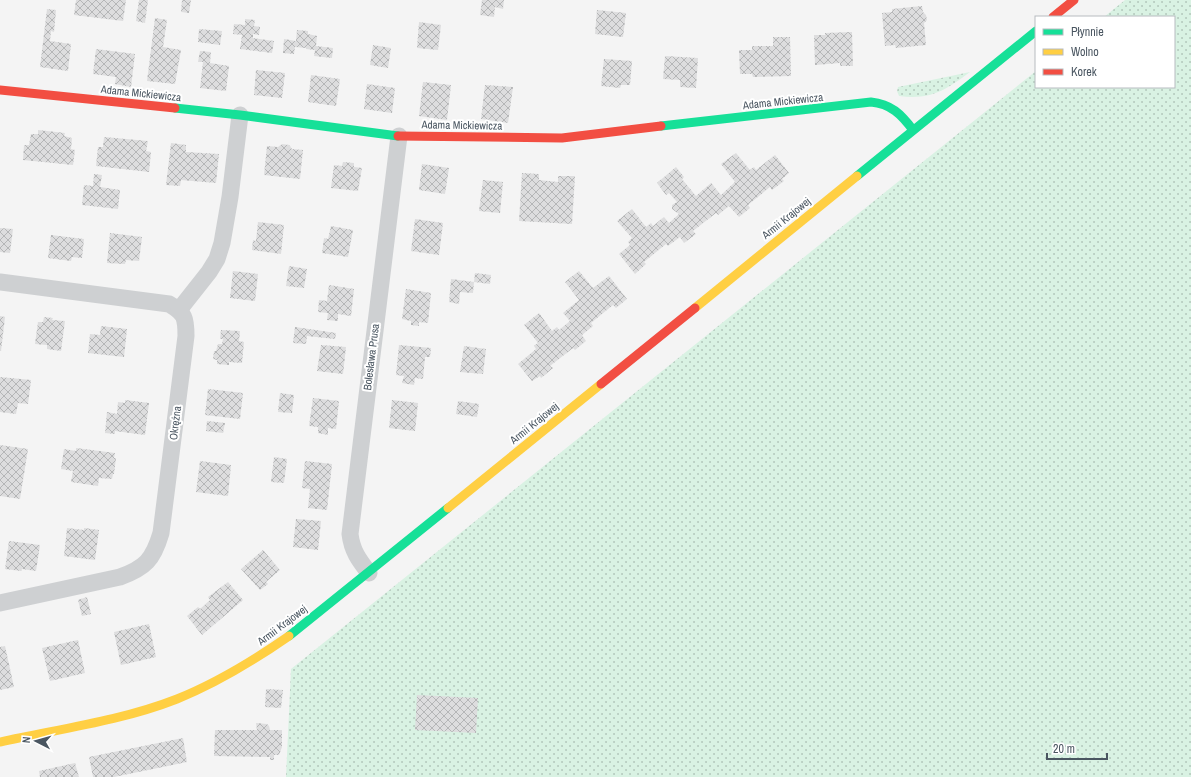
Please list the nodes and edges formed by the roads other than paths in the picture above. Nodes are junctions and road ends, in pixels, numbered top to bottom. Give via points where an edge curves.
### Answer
1 (1074, 0) edge
2 (1054, 16) edge
3 (1035, 32) edge
4 (0, 90) edge
5 (240, 116) junction
6 (913, 130) junction
7 (399, 136) junction
8 (0, 282) edge
9 (179, 310) junction
10 (369, 573) junction
11 (0, 603) edge
12 (0, 742) edge

1 - 2 street
3 - 6 street, Armii Krajowej
4 - 5 street, Adama Mickiewicza
5 - 7 street, Adama Mickiewicza
5 - 9 street via 230,197 217,259
6 - 7 street, Adama Mickiewicza via 893,108 871,102 562,138
6 - 10 street, Armii Krajowej
7 - 10 street, Bolesława Prusa via 350,534 356,556
8 - 9 street via 157,302 169,304
9 - 11 street, Okrężna via 186,322 186,336 161,533 156,549 146,564 120,577
10 - 12 street, Armii Krajowej via 269,651 198,690 125,715

